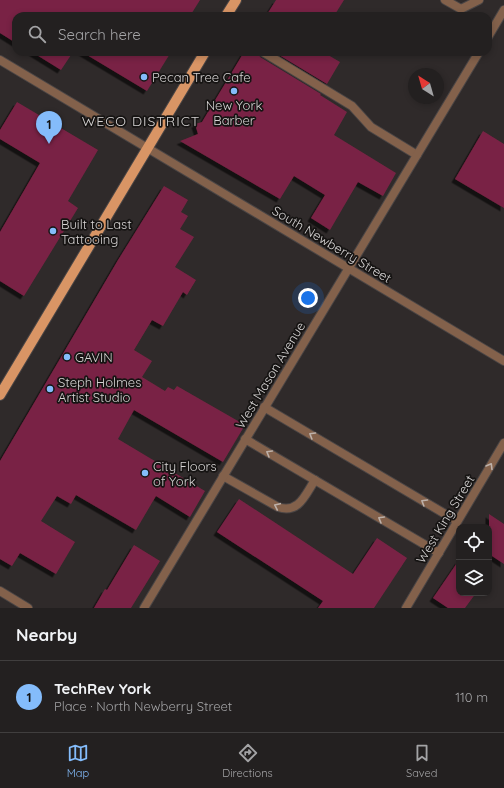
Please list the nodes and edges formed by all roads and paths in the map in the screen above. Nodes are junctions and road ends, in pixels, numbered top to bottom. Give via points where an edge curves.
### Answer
1 (236, 0) edge
2 (445, 0) edge
3 (479, 0) edge
4 (504, 10) edge
5 (228, 12) edge
6 (492, 30) edge
7 (203, 56) edge
8 (270, 56) edge
9 (477, 56) edge
10 (0, 60) edge
11 (147, 149) junction
12 (417, 155) junction
13 (349, 267) junction
14 (504, 361) edge
15 (0, 395) edge
16 (264, 407) junction
17 (245, 439) junction
18 (504, 443) edge
19 (223, 476) junction
20 (315, 480) junction
21 (458, 521) junction
22 (438, 553) junction
23 (0, 591) edge
24 (28, 608) edge
25 (144, 608) edge
26 (406, 608) edge

1 - 5 main road
2 - 3 street via 461,9
4 - 6 street
7 - 11 main road
8 - 12 street via 352,106 371,127
9 - 12 street, West Mason Avenue
10 - 11 street, South Newberry Street
11 - 13 street, South Newberry Street
11 - 15 main road
12 - 13 street, West Mason Avenue
13 - 14 street, South Newberry Street
13 - 16 street, West Mason Avenue
16 - 17 street, West Mason Avenue
21 -> 16 street
17 - 19 street, West Mason Avenue
20 -> 17 street
21 -> 18 street, West King Street
20 -> 19 street via 298,505 286,510
19 - 25 street, West Mason Avenue
22 -> 20 street
21 - 22 street, West King Street
22 - 26 street, West King Street
23 - 24 street

